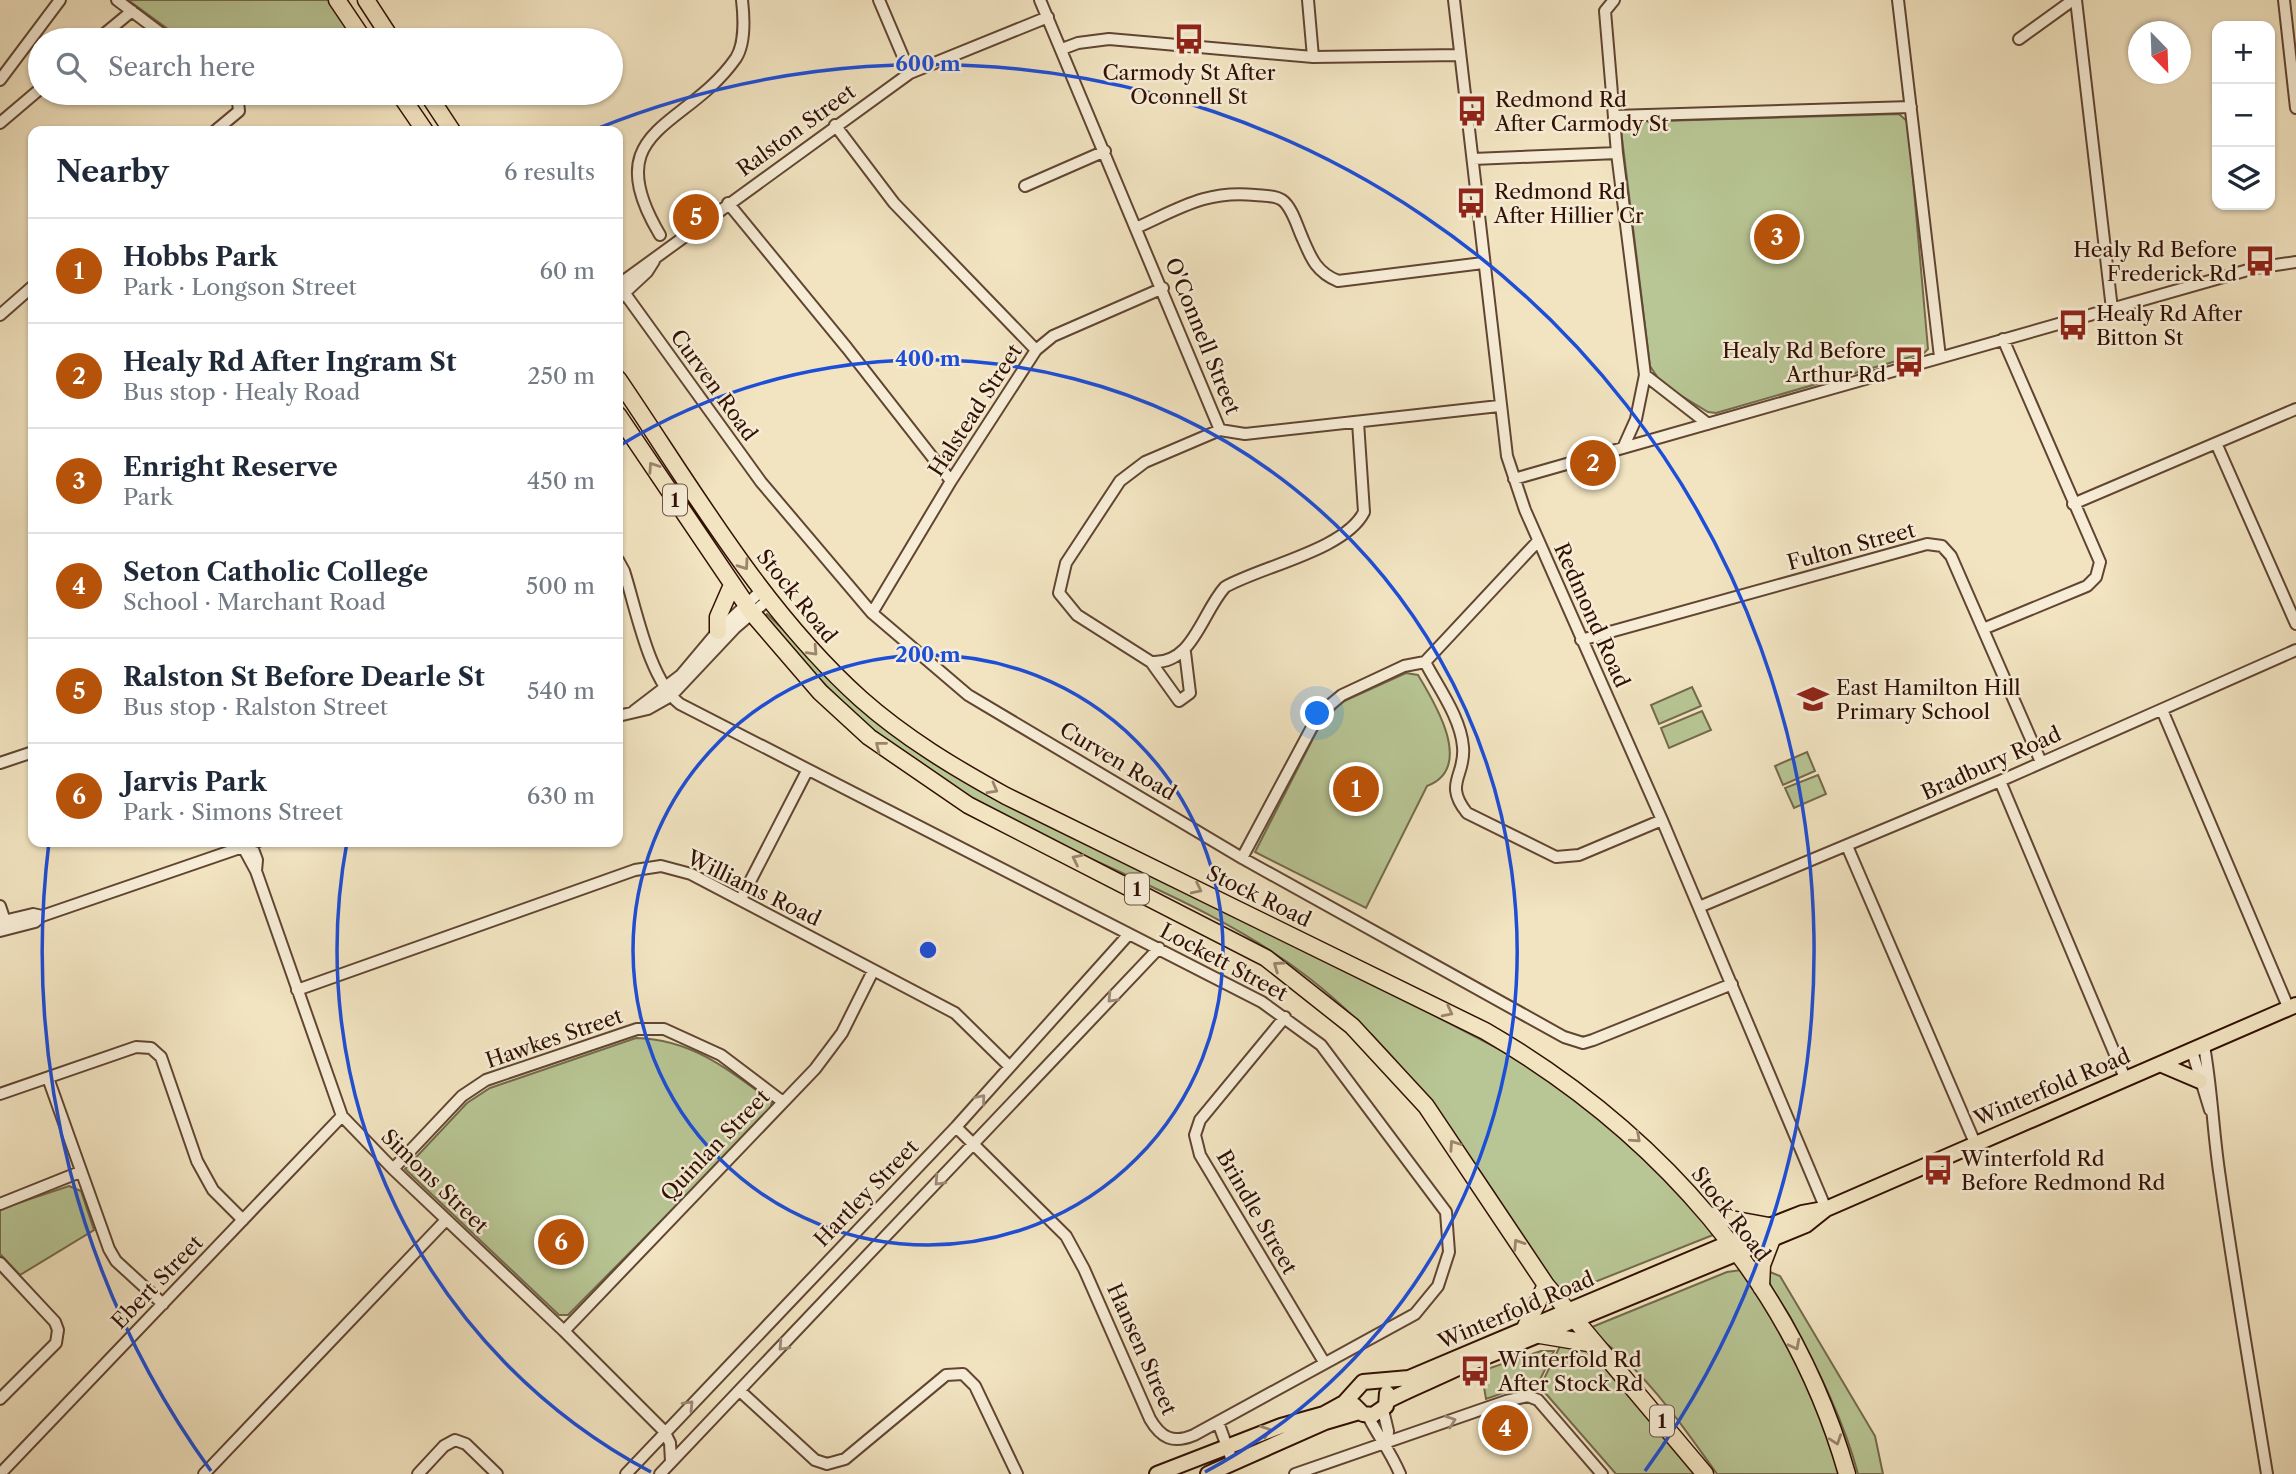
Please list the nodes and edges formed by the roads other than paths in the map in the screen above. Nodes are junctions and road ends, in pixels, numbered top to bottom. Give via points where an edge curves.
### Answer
1 (60, 0) edge
2 (117, 0) edge
3 (337, 0) edge
4 (366, 0) edge
5 (742, 0) edge
6 (879, 0) edge
7 (1040, 0) edge
8 (1308, 0) edge
9 (1454, 0) edge
10 (1614, 0) edge
11 (1898, 0) edge
12 (2074, 0) edge
13 (2284, 0) edge
14 (132, 11) junction
15 (1048, 17) junction
16 (39, 28) edge
17 (111, 28) edge
18 (154, 28) edge
19 (356, 28) edge
20 (384, 28) edge
21 (2019, 39) dead end
22 (28, 43) edge
23 (1062, 49) junction
24 (1460, 55) junction
25 (1313, 57) junction
26 (910, 73) junction
27 (0, 80) edge
28 (28, 99) edge
29 (238, 105) edge
30 (407, 105) edge
31 (434, 105) edge
32 (1911, 107) junction
33 (2296, 108) edge
34 (1614, 116) junction
35 (0, 123) edge
36 (835, 125) junction
37 (221, 126) edge
38 (422, 126) edge
39 (449, 126) edge
40 (1105, 152) junction
41 (1617, 153) junction
42 (1473, 159) junction
43 (1025, 186) dead end
44 (728, 203) junction
45 (1138, 227) junction
46 (660, 235) dead end
47 (2296, 253) edge
48 (2278, 262) junction
49 (2296, 262) edge
50 (1483, 263) junction
51 (623, 288) edge
52 (1163, 288) junction
53 (28, 290) edge
54 (623, 294) edge
55 (2112, 309) junction
56 (0, 315) edge
57 (2003, 339) junction
58 (1036, 351) junction
59 (1940, 357) junction
60 (1645, 375) junction
61 (623, 386) edge
62 (1499, 406) junction
63 (2296, 409) edge
64 (623, 422) edge
65 (1357, 422) junction
66 (1708, 424) junction
67 (1220, 430) junction
68 (2216, 443) junction
69 (1623, 448) junction
70 (1514, 479) junction
71 (951, 481) junction
72 (2073, 504) junction
73 (1538, 541) junction
74 (623, 569) edge
75 (732, 584) junction
76 (765, 595) junction
77 (748, 609) junction
78 (872, 612) junction
79 (2296, 624) edge
80 (1983, 629) junction
81 (718, 631) junction
82 (1581, 640) junction
83 (2296, 650) edge
84 (1185, 652) junction
85 (1425, 662) junction
86 (1151, 663) junction
87 (669, 692) junction
88 (2162, 710) junction
89 (623, 714) edge
90 (28, 754) edge
91 (2041, 762) junction
92 (0, 763) edge
93 (807, 771) junction
94 (2000, 781) junction
95 (1662, 820) junction
96 (1847, 846) junction
97 (241, 847) edge
98 (251, 847) edge
99 (1242, 858) junction
100 (741, 899) junction
101 (0, 906) edge
102 (1699, 907) junction
103 (3, 925) edge
104 (1129, 934) junction
105 (1159, 948) junction
106 (873, 971) junction
107 (1732, 984) junction
108 (297, 990) junction
109 (2292, 1007) edge
110 (1285, 1017) junction
111 (2198, 1048) junction
112 (2160, 1064) junction
113 (1009, 1066) junction
114 (48, 1078) junction
115 (2125, 1078) junction
116 (2200, 1081) junction
117 (0, 1094) edge
118 (783, 1102) junction
119 (2211, 1113) junction
120 (342, 1116) junction
121 (957, 1127) junction
122 (975, 1143) junction
123 (1975, 1143) junction
124 (393, 1169) junction
125 (80, 1172) junction
126 (0, 1204) edge
127 (1826, 1209) junction
128 (1709, 1215) junction
129 (243, 1220) junction
130 (446, 1220) junction
131 (1771, 1232) junction
132 (1734, 1248) junction
133 (0, 1263) edge
134 (1546, 1285) junction
135 (1761, 1287) junction
136 (163, 1304) junction
137 (1415, 1314) joint
138 (1571, 1315) junction
139 (564, 1331) junction
140 (1533, 1331) junction
141 (1594, 1344) junction
142 (1324, 1362) junction
143 (1377, 1382) junction
144 (740, 1391) junction
145 (1353, 1393) junction
146 (0, 1399) edge
147 (1385, 1406) junction
148 (1363, 1414) junction
149 (1218, 1422) junction
150 (664, 1431) junction
151 (1387, 1444) junction
152 (1227, 1446) junction
153 (671, 1462) junction
154 (1233, 1463) junction
155 (0, 1474) edge
156 (204, 1474) edge
157 (418, 1474) edge
158 (497, 1474) edge
159 (626, 1474) edge
160 (660, 1474) edge
161 (1017, 1474) edge
162 (1157, 1474) edge
163 (1208, 1474) edge
164 (1295, 1474) edge
165 (1400, 1474) edge
166 (1602, 1474) edge
167 (1705, 1474) edge
168 (1847, 1474) edge
169 (2267, 1474) edge

1 - 16 street
2 - 14 street
3 - 19 highway
4 - 20 highway
5 - 46 street via 744,19 737,57 693,104 657,129 642,147 636,184
6 - 26 street
7 - 15 street, O'Connell Street
8 - 25 street
9 - 24 street, Redmond Road
10 - 34 street via 1605,11
11 - 32 street
12 - 21 street
12 - 55 street
13 - 33 street
14 - 17 street
14 - 18 street
15 - 23 street, O'Connell Street
15 - 26 street, Ralston Street
22 - 27 street
23 - 25 street via 1109,39
23 - 40 street, O'Connell Street
24 - 25 street
24 - 42 street, Redmond Road
26 - 36 street, Ralston Street
28 - 35 street
29 - 37 street via 239,111
30 - 38 highway
31 - 39 highway
32 - 34 street
32 - 59 street
34 - 41 street
36 - 44 street, Ralston Street
36 - 58 street via 894,203
40 - 43 street
40 - 45 street, O'Connell Street
41 - 42 street
41 - 60 street
42 - 50 street, Redmond Road
44 - 51 street, Ralston Street
44 - 71 street
45 - 50 street via 1213,195 1269,196 1281,199 1289,209 1323,275 1338,281
45 - 52 street, O'Connell Street
47 - 48 street
48 - 49 street
48 - 55 street
50 - 62 street, Redmond Road
52 - 58 street, Halstead Street via 1054,336
52 - 67 street, O'Connell Street
53 - 56 street
54 - 78 street, Curven Road via 761,482
55 - 57 street
57 - 59 street
57 - 72 street
58 - 71 street, Halstead Street
59 - 66 street
60 - 66 street
60 - 69 street via 1636,419
61 -> 76 highway, Stock Road / 1
62 - 65 street, O'Connell Street
62 - 70 street, Redmond Road
63 - 68 street
75 -> 64 highway, Stock Road / 1
65 - 67 street, O'Connell Street via 1245,434
65 - 84 street via 1364,512 1358,524 1332,541 1224,587
66 - 69 street
67 - 86 street via 1145,462 1120,481 1066,563 1059,593 1077,615
68 - 72 street
68 - 79 street
69 - 70 street
70 - 73 street, Redmond Road
71 - 78 street, Halstead Street
72 - 80 street via 2100,562 2096,577 2087,586
73 - 82 street, Redmond Road
73 - 85 street
74 - 87 street via 654,665
75 - 77 highway, Stock Road / 1
75 - 81 highway via 718,617
76 - 77 street
76 -> 128 highway, Stock Road / 1 via 861,699 942,759 1036,811 1446,1010 1520,1051 1631,1133
77 - 81 street
77 - 87 street
134 -> 77 highway, Stock Road / 1 via 1426,1106 1380,1053 1326,1003 1233,938 978,810 917,773 841,713
78 - 99 street, Curven Road via 968,695
80 - 82 street, Fulton Street via 1951,556 1942,546 1927,544
80 - 91 street, Fulton Street
81 - 87 street
82 - 95 street, Redmond Road
83 - 88 street, Bradbury Road
84 - 86 street via 1166,663
84 - 86 street via 1190,693 1179,701
85 - 95 street via 1461,734 1464,750 1454,786 1467,813 1556,857 1579,855
85 - 99 street via 1404,666 1342,695 1319,715
87 - 89 street
87 - 93 street, Lockett Street via 702,718
88 - 91 street, Bradbury Road
88 - 109 street
90 - 92 street
91 - 94 street, Bradbury Road
93 - 100 street
93 - 104 street, Lockett Street
94 - 96 street, Bradbury Road
94 - 115 street
95 - 102 street, Redmond Road
96 - 102 street, Bradbury Road
96 - 123 street
97 - 103 street via 42,916 33,914
98 - 108 street, Simons Street
99 - 107 street, Curven Road via 1564,1037 1583,1042
100 - 106 street, Williams Road
100 - 108 street, Williams Road via 691,874 662,866 635,870
101 - 103 street
102 - 107 street, Redmond Road
104 - 105 street, Lockett Street
104 - 113 street, Hartley Street
105 - 110 street, Lockett Street
105 -> 122 street
106 - 113 street, Williams Road via 955,1013
106 - 118 street, Quinlan Street via 842,1033
107 - 127 street, Redmond Road
108 - 120 street, Simons Street
109 - 111 main road, Winterfold Road
110 - 137 street, Lockett Street via 1321,1045 1446,1212 1449,1252 1438,1286
110 - 142 street, Brindle Street via 1200,1120 1195,1135 1207,1167
111 - 112 main road, Winterfold Road
111 - 116 street
111 - 119 street via 2213,1091
112 - 115 main road, Winterfold Road
112 - 116 main road
121 -> 113 street, Hartley Street
114 - 117 street
114 - 125 street
114 - 129 street via 136,1047 151,1048 161,1057 197,1161 213,1191
115 - 123 main road, Winterfold Road
116 - 119 street
118 - 124 street, Hawkes Street via 721,1055 664,1028 637,1029 486,1080 462,1096
118 - 139 street, Quinlan Street
119 - 169 street
120 - 124 street, Simons Street
120 - 129 street, Ebert Street
121 - 122 street, Hansen Street
150 -> 121 street, Hartley Street
122 -> 144 street
122 - 149 street, Hansen Street via 1056,1223 1073,1246 1159,1433 1178,1441
123 - 127 main road, Winterfold Road
124 - 130 street, Simons Street
125 - 126 street
125 - 136 street via 116,1261
127 - 131 main road, Winterfold Road via 1806,1224
128 - 131 highway
128 - 132 highway, Stock Road / 1
129 - 136 street, Ebert Street
130 - 139 street, Simons Street
130 - 156 street
131 - 132 main road, Winterfold Road
131 - 135 highway
132 - 135 highway, Stock Road / 1
132 - 138 main road, Winterfold Road
133 - 146 street via 58,1330 57,1343
134 - 138 highway, Stock Road / 1
134 - 140 highway
135 -> 168 highway, Stock Road / 1 via 1810,1377
136 - 155 street, Ebert Street
137 - 142 street, Hansen Street
138 - 140 main road, Winterfold Road
138 - 141 highway, Stock Road / 1
139 - 150 street, Simons Street
140 - 141 highway
140 - 143 main road, Winterfold Road via 1409,1378
140 - 147 main road, Winterfold Road via 1405,1390
141 - 167 highway, Stock Road / 1
142 - 149 street, Hansen Street
143 - 145 main road via 1363,1382
143 - 147 main road via 1384,1387
144 - 153 street
144 - 161 street via 815,1460 827,1464 845,1459 946,1375 962,1374 975,1386
145 - 148 main road via 1353,1403
152 -> 145 main road via 1324,1414
147 - 148 main road
147 - 151 street
148 - 151 street
148 - 154 main road via 1325,1422
149 - 152 street
150 - 153 street
150 - 159 street, Hartley Street
151 - 164 street
151 - 165 street
151 -> 166 street via 1528,1396 1543,1404
152 - 154 street
152 - 162 main road
153 - 160 street
154 - 163 main road
157 - 158 street via 455,1440 466,1444

